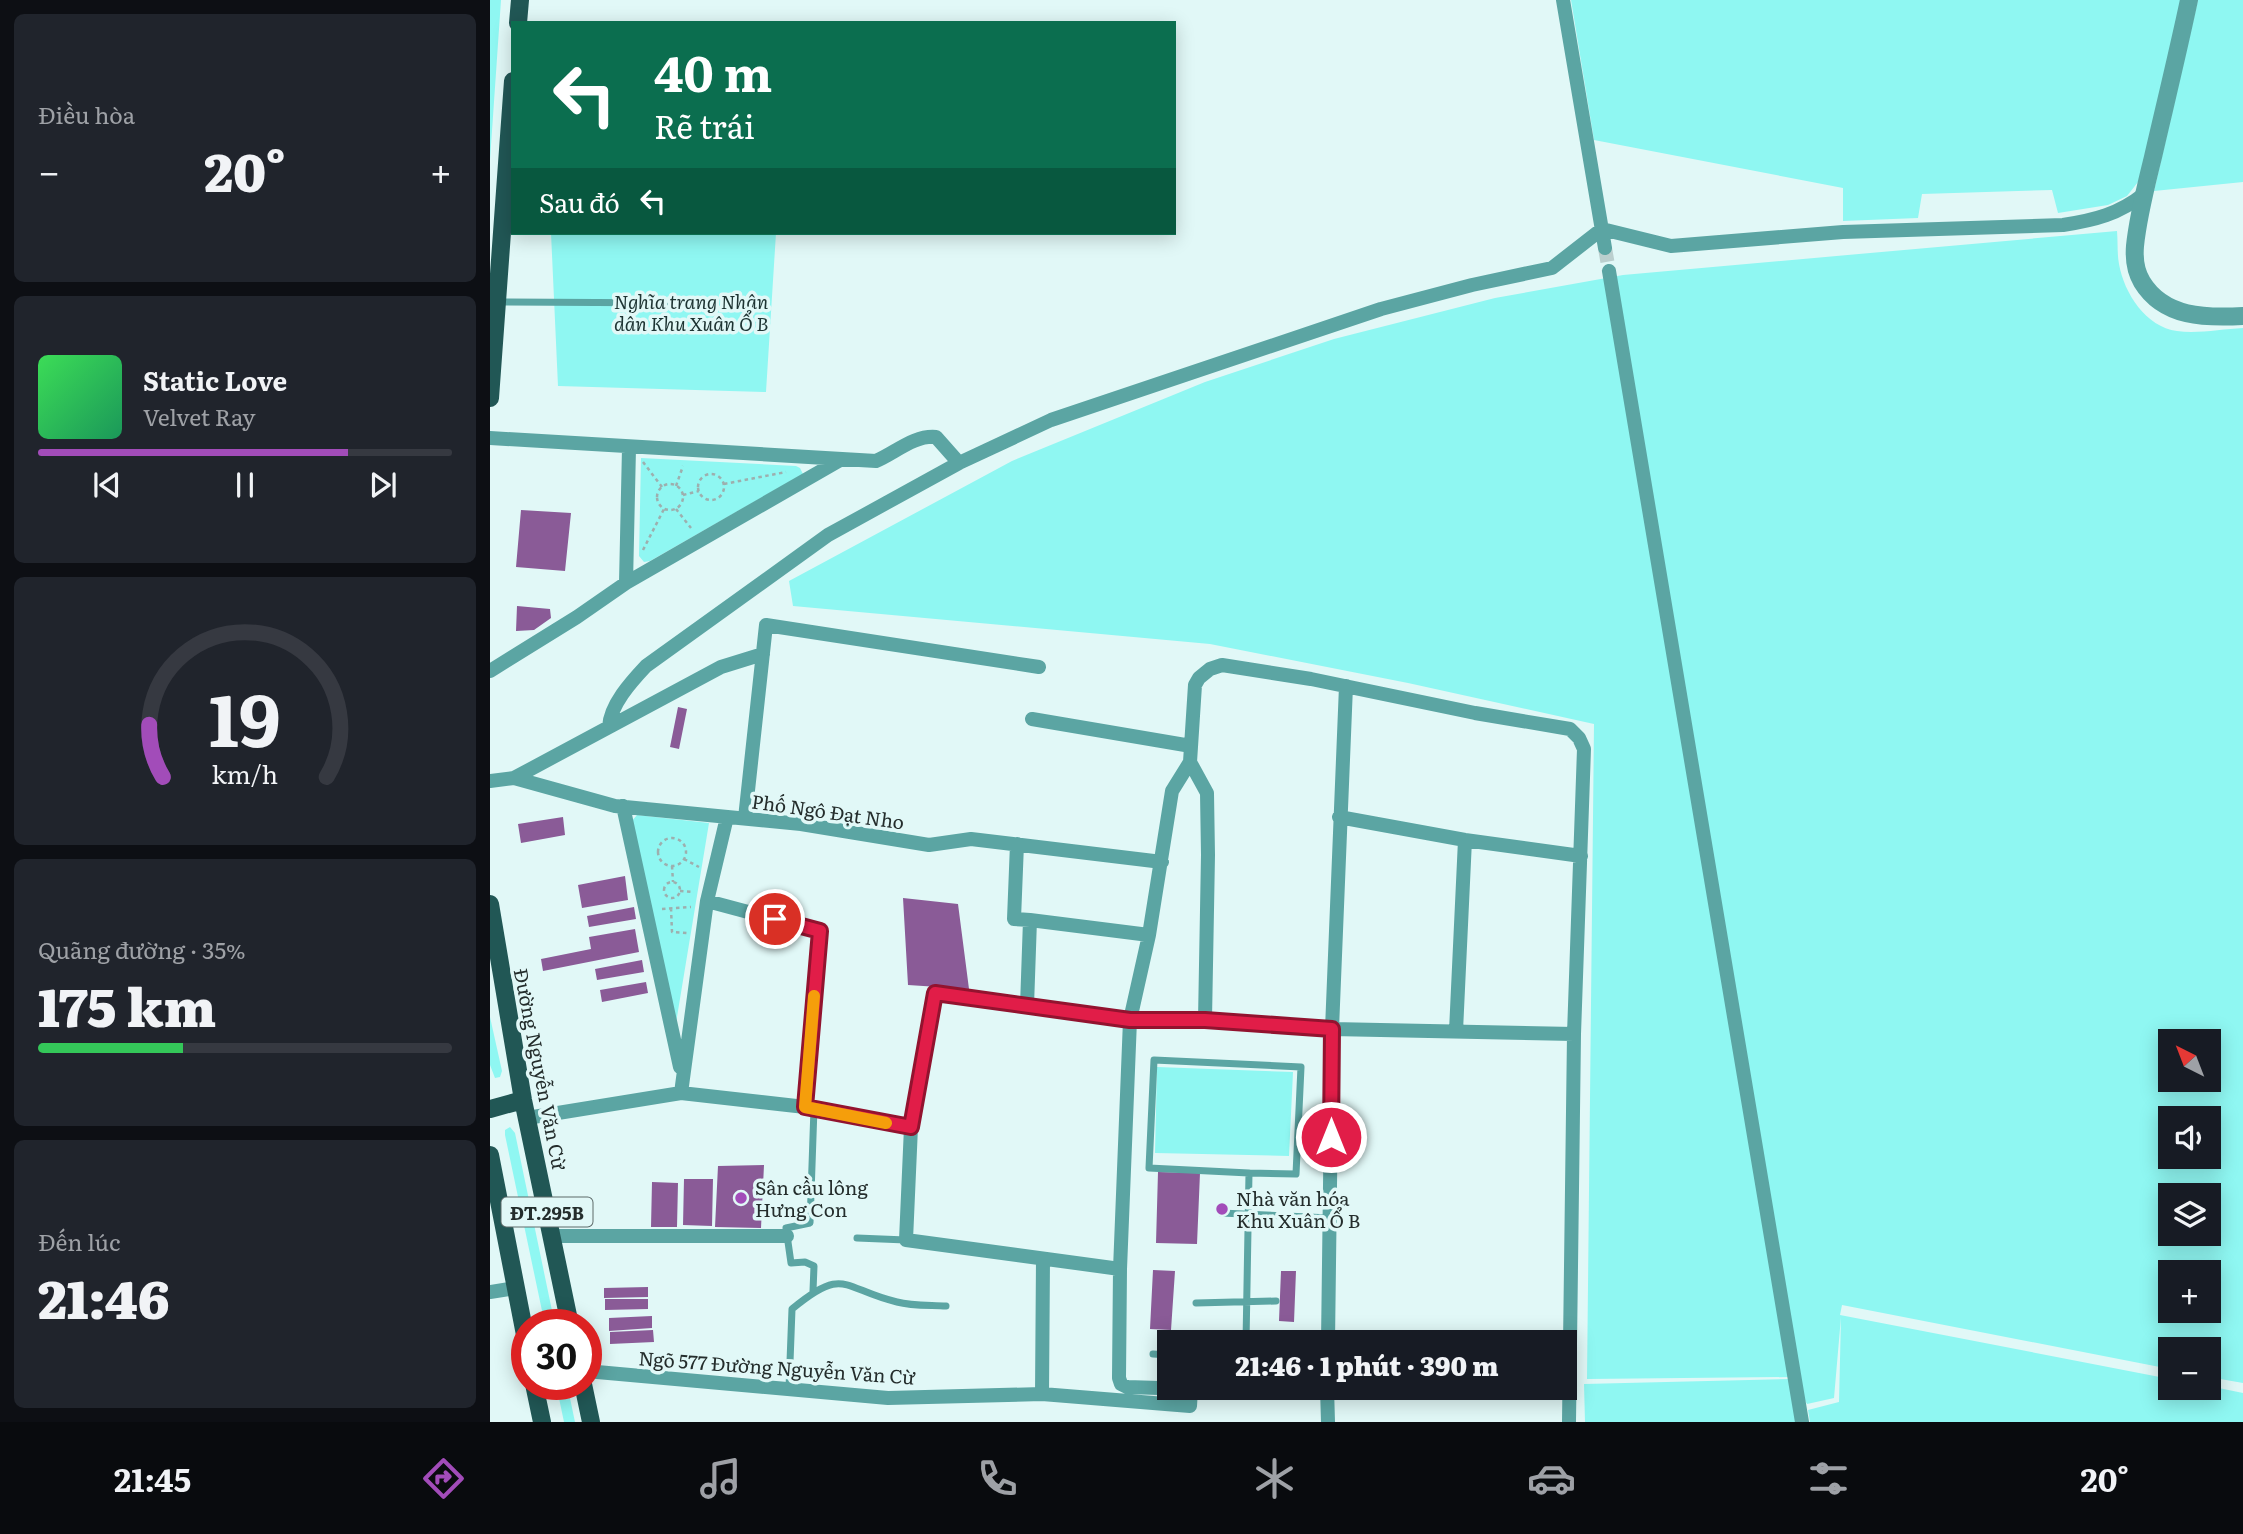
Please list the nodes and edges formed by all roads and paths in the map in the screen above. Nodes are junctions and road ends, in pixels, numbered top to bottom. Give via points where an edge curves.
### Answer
1 (520, 0) edge
2 (1563, 0) edge
3 (2189, 0) edge
4 (517, 21) edge
5 (511, 102) edge
6 (2144, 194) junction
7 (1602, 229) junction
8 (1605, 248) tunnel mouth
9 (1609, 271) tunnel mouth
10 (494, 283) edge
11 (496, 302) junction
12 (684, 303) dead end
13 (2243, 316) edge
14 (490, 398) edge
15 (490, 438) edge
16 (634, 452) junction
17 (843, 458) junction
18 (685, 459) dead end
19 (959, 463) junction
20 (793, 471) dead end
21 (724, 484) junction
22 (676, 486) junction
23 (663, 487) junction
24 (699, 491) junction
25 (683, 495) junction
26 (664, 509) junction
27 (676, 509) junction
28 (692, 529) dead end
29 (641, 555) dead end
30 (626, 583) junction
31 (763, 654) junction
32 (1039, 667) dead end
33 (490, 671) edge
34 (1346, 686) junction
35 (1032, 719) dead end
36 (609, 727) junction
37 (1191, 746) junction
38 (1190, 762) junction
39 (514, 778) junction
40 (490, 780) edge
41 (623, 807) junction
42 (727, 817) junction
43 (1339, 817) junction
44 (745, 818) junction
45 (670, 829) dead end
46 (671, 838) junction
47 (1465, 841) junction
48 (1017, 844) junction
49 (1581, 856) junction
50 (684, 859) junction
51 (1162, 862) junction
52 (672, 866) junction
53 (698, 867) dead end
54 (673, 882) junction
55 (680, 891) junction
56 (701, 897) junction
57 (490, 904) edge
58 (692, 906) dead end
59 (671, 908) junction
60 (652, 910) dead end
61 (1030, 920) junction
62 (689, 933) dead end
63 (1149, 935) junction
64 (1027, 1006) junction
65 (1130, 1020) junction
66 (1205, 1020) junction
67 (1332, 1029) junction
68 (1456, 1031) junction
69 (1574, 1034) junction
70 (682, 1075) junction
71 (681, 1093) junction
72 (523, 1100) junction
73 (809, 1108) junction
74 (490, 1109) edge
75 (527, 1118) junction
76 (911, 1127) junction
77 (491, 1163) edge
78 (1249, 1173) junction
79 (1222, 1213) dead end
80 (1249, 1214) junction
81 (1331, 1218) junction
82 (552, 1236) junction
83 (787, 1236) junction
84 (857, 1238) dead end
85 (905, 1240) junction
86 (1044, 1259) junction
87 (1121, 1269) junction
88 (516, 1288) junction
89 (813, 1291) junction
90 (490, 1292) edge
91 (1276, 1301) dead end
92 (1247, 1302) junction
93 (1196, 1303) dead end
94 (946, 1306) dead end
95 (520, 1309) edge
96 (567, 1309) edge
97 (1246, 1330) edge
98 (1328, 1330) edge
99 (1570, 1330) edge
100 (1153, 1354) dead end
101 (1157, 1354) edge
102 (602, 1372) edge
103 (789, 1388) junction
104 (1157, 1388) edge
105 (1042, 1394) junction
106 (537, 1400) edge
107 (586, 1400) edge
108 (1190, 1400) edge
109 (1327, 1400) edge
110 (1569, 1400) edge
111 (542, 1422) edge
112 (591, 1422) edge
113 (1328, 1422) edge
114 (1569, 1422) edge
115 (1802, 1422) edge

1 - 4 main road
2 - 7 street
3 - 6 street
5 - 10 main road
6 - 7 street via 2115,214 2063,225 1936,227 1671,246
6 - 13 street via 2135,258 2142,282 2157,301 2202,316
7 - 8 street
7 - 19 street via 1552,268 1381,309 1051,420
9 - 115 street
10 - 11 main road
11 - 12 lane
11 - 14 main road
15 - 16 street
16 - 17 street
16 - 23 path
16 - 30 street
17 - 19 street via 876,461 927,436 936,437
17 - 30 street
18 - 22 path
19 - 36 street via 828,535 646,666 623,695
20 - 21 path
21 - 24 path via 724,491 714,500
21 - 24 path via 719,476 706,475
22 - 23 path
22 - 25 path
23 - 26 path via 657,500
24 - 25 path
25 - 27 path
26 - 27 path
26 - 29 path
27 - 28 path
30 - 33 street
31 - 32 street via 766,625
31 - 36 street via 721,667
31 - 44 street
34 - 37 street via 1222,665 1210,669 1195,685
34 - 43 street
34 - 49 street via 1574,732 1584,749
35 - 37 street
36 - 39 street
37 - 38 street
38 - 51 street via 1172,791
38 - 66 street via 1207,793
39 - 40 street, Phố Ngô Đạt Nho
39 - 41 street, Phố Ngô Đạt Nho
41 - 42 street, Phố Ngô Đạt Nho
41 - 70 street
42 - 44 street, Phố Ngô Đạt Nho
42 - 56 street
43 - 47 street
43 - 67 street
44 - 48 street, Phố Ngô Đạt Nho via 929,845 971,838
45 - 46 path
46 - 50 path via 684,845
46 - 52 path via 661,843 658,851 663,863
47 - 49 street
47 - 68 street
48 - 51 street, Phố Ngô Đạt Nho
48 - 61 street via 1014,919
49 - 69 street
50 - 52 path
50 - 53 path
51 - 63 street
52 - 54 path
54 - 55 path
54 - 55 path via 665,886 666,894 674,897
55 - 56 path
56 - 70 street
56 - 73 street via 820,931
57 - 72 main road, Đường Nguyễn Văn Cừ / ĐT.295B
58 - 59 path
59 - 60 path
59 - 62 path via 672,932
61 - 63 street
61 - 64 street
63 - 65 street
64 - 65 street
64 - 76 street via 935,993
65 - 66 street
65 - 87 street
66 - 67 street
67 - 68 street
67 - 81 street
68 - 69 street
69 - 99 street
70 - 71 street
71 - 73 street
71 - 75 street
72 - 74 main road
72 - 75 main road, Đường Nguyễn Văn Cừ / ĐT.295B
73 - 76 street
73 - 83 lane via 810,1223 786,1228
75 - 82 main road, Đường Nguyễn Văn Cừ / ĐT.295B
76 - 85 street
77 - 88 main road, ĐT.295B
78 - 78 lane via 1149,1168 1154,1060 1301,1066 1296,1174
78 - 80 lane
79 - 80 lane
80 - 81 lane
80 - 92 lane
81 - 98 street
82 - 83 street
82 - 96 main road, Đường Nguyễn Văn Cừ / ĐT.295B
83 - 89 lane via 791,1263 814,1266
84 - 85 lane
85 - 86 street
86 - 87 street
86 - 105 street
87 - 104 street via 1121,1384
88 - 90 street
88 - 95 main road, ĐT.295B
89 - 94 lane via 833,1282 897,1302
89 - 103 lane via 792,1308
91 - 92 lane
92 - 93 lane
92 - 97 lane
100 - 101 lane
102 - 103 street, Ngõ 577 Đường Nguyễn Văn Cừ
103 - 105 street, Ngõ 577 Đường Nguyễn Văn Cừ via 888,1398
105 - 108 street, Ngõ 577 Đường Nguyễn Văn Cừ via 1190,1406
106 - 111 main road
107 - 112 main road
109 - 113 street
110 - 114 street

